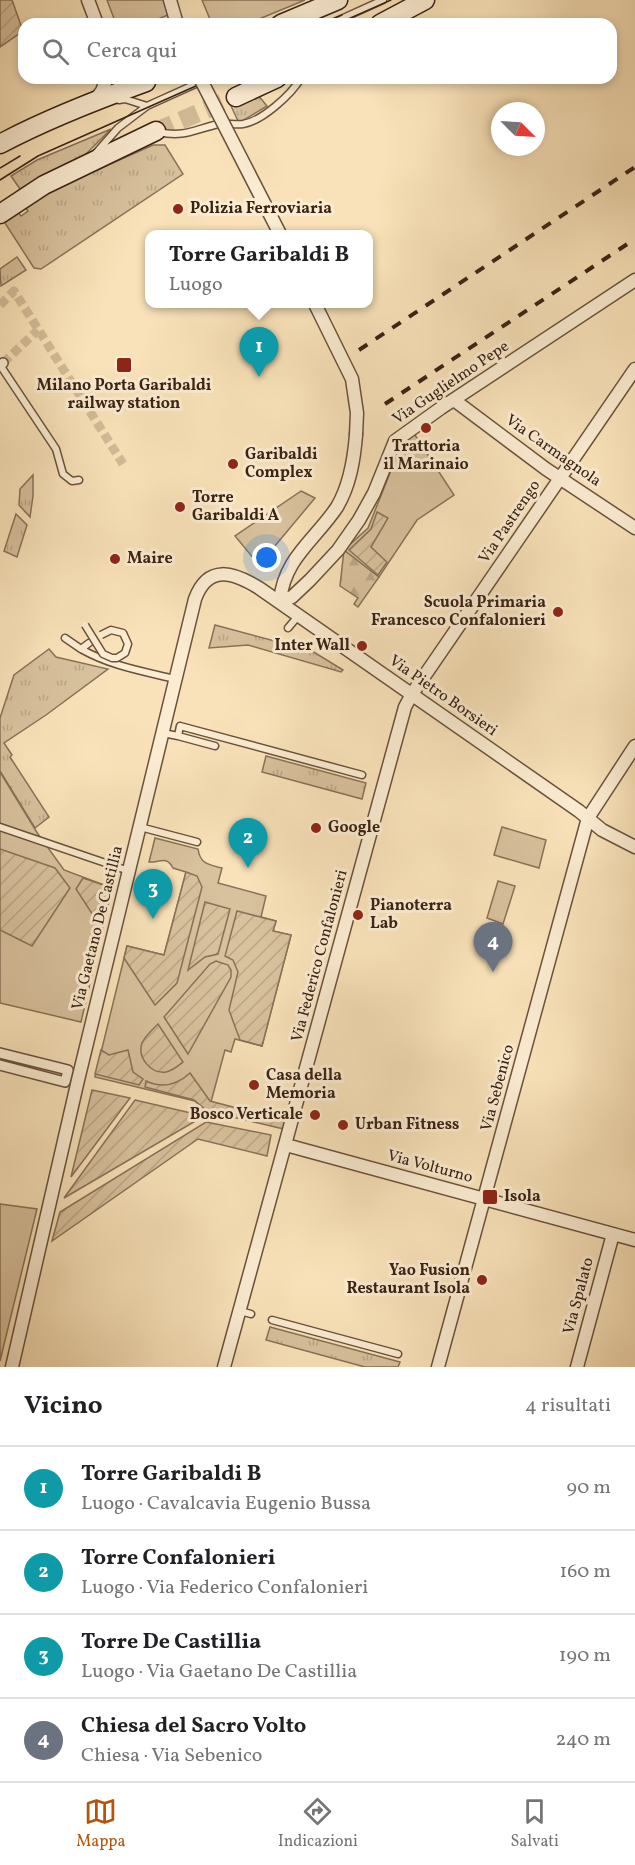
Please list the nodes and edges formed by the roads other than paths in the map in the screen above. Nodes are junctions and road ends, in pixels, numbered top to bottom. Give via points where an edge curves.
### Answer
1 (88, 0) edge
2 (170, 0) edge
3 (338, 0) edge
4 (383, 0) edge
5 (425, 0) edge
6 (95, 18) edge
7 (175, 18) edge
8 (295, 18) edge
9 (343, 18) edge
10 (391, 18) edge
11 (105, 84) edge
12 (133, 84) edge
13 (196, 84) edge
14 (204, 84) edge
15 (264, 84) edge
16 (296, 84) edge
17 (236, 97) tunnel mouth
18 (95, 100) junction
19 (147, 106) junction
20 (76, 109) junction
21 (156, 131) joint
22 (0, 144) edge
23 (88, 163) junction
24 (0, 214) edge
25 (278, 230) edge
26 (635, 280) edge
27 (317, 308) edge
28 (1, 365) edge
29 (635, 369) edge
30 (454, 400) junction
31 (560, 477) junction
32 (78, 480) dead end
33 (635, 528) edge
34 (280, 601) junction
35 (299, 615) junction
36 (85, 625) dead end
37 (288, 628) dead end
38 (101, 635) dead end
39 (64, 639) dead end
40 (89, 643) dead end
41 (81, 649) junction
42 (175, 679) junction
43 (412, 694) junction
44 (162, 733) junction
45 (178, 736) junction
46 (214, 746) dead end
47 (635, 746) edge
48 (362, 775) dead end
49 (588, 818) junction
50 (0, 827) edge
51 (139, 827) junction
52 (197, 842) dead end
53 (635, 847) edge
54 (129, 870) junction
55 (0, 1053) edge
56 (0, 1065) edge
57 (286, 1145) junction
58 (484, 1199) junction
59 (613, 1234) junction
60 (635, 1240) edge
61 (272, 1320) dead end
62 (398, 1354) dead end
63 (12, 1367) edge
64 (225, 1367) edge
65 (438, 1367) edge
66 (577, 1367) edge

1 - 6 street
2 - 7 street
3 - 8 main road
4 - 9 lane
5 - 10 main road
11 - 18 street
12 - 18 main road
13 - 19 lane
14 - 25 street, bridge
15 - 17 main road
16 - 21 lane via 285,98 251,122 221,124 181,135
18 - 20 main road
19 - 20 lane via 125,99 89,111
19 - 23 lane via 118,128
20 - 22 main road
21 - 23 main road
23 - 24 main road via 37,189
26 - 30 street, Via Guglielmo Pepe
27 - 34 street, bridge via 352,379 357,412 352,470 337,506 290,566 281,585
28 - 32 lane via 56,449 63,474 72,481
29 - 31 street, Via Pastrengo
30 - 31 street, Via Carmagnola
30 - 34 street, Via Guglielmo Pepe via 395,441 374,493 338,550 292,597
31 - 33 street, Via Carmagnola
31 - 43 street, Via Pastrengo
34 - 35 street, Via Pietro Borsieri
34 - 42 street, Via Gaetano De Castillia via 232,574 206,580 195,599
35 - 37 lane
35 - 43 street, Via Pietro Borsieri
36 - 38 lane, bridge via 107,657 117,658 125,653 128,644 123,633 111,630
39 - 41 lane
40 - 41 lane
41 - 42 lane via 118,666
42 - 44 street, Via Gaetano De Castillia
43 - 49 street, Via Pietro Borsieri
43 - 57 street, Via Federico Confalonieri via 405,707
44 - 45 lane
44 - 51 street, Via Gaetano De Castillia
45 - 46 lane
45 - 48 lane via 180,726
47 - 49 street, Via Sebenico
49 - 53 street, Via Pietro Borsieri
49 - 58 street, Via Sebenico
50 - 54 lane
51 - 52 lane
51 - 54 street, Via Gaetano De Castillia
54 - 63 street, Via Gaetano De Castillia
55 - 56 street via 68,1070 65,1082
57 - 58 street, Via Volturno
57 - 64 street, Via Federico Confalonieri via 245,1312
58 - 59 street, Via Volturno
58 - 65 street, Via Sebenico
59 - 60 street, Via Volturno
59 - 66 street, Via Spalato
61 - 62 lane

